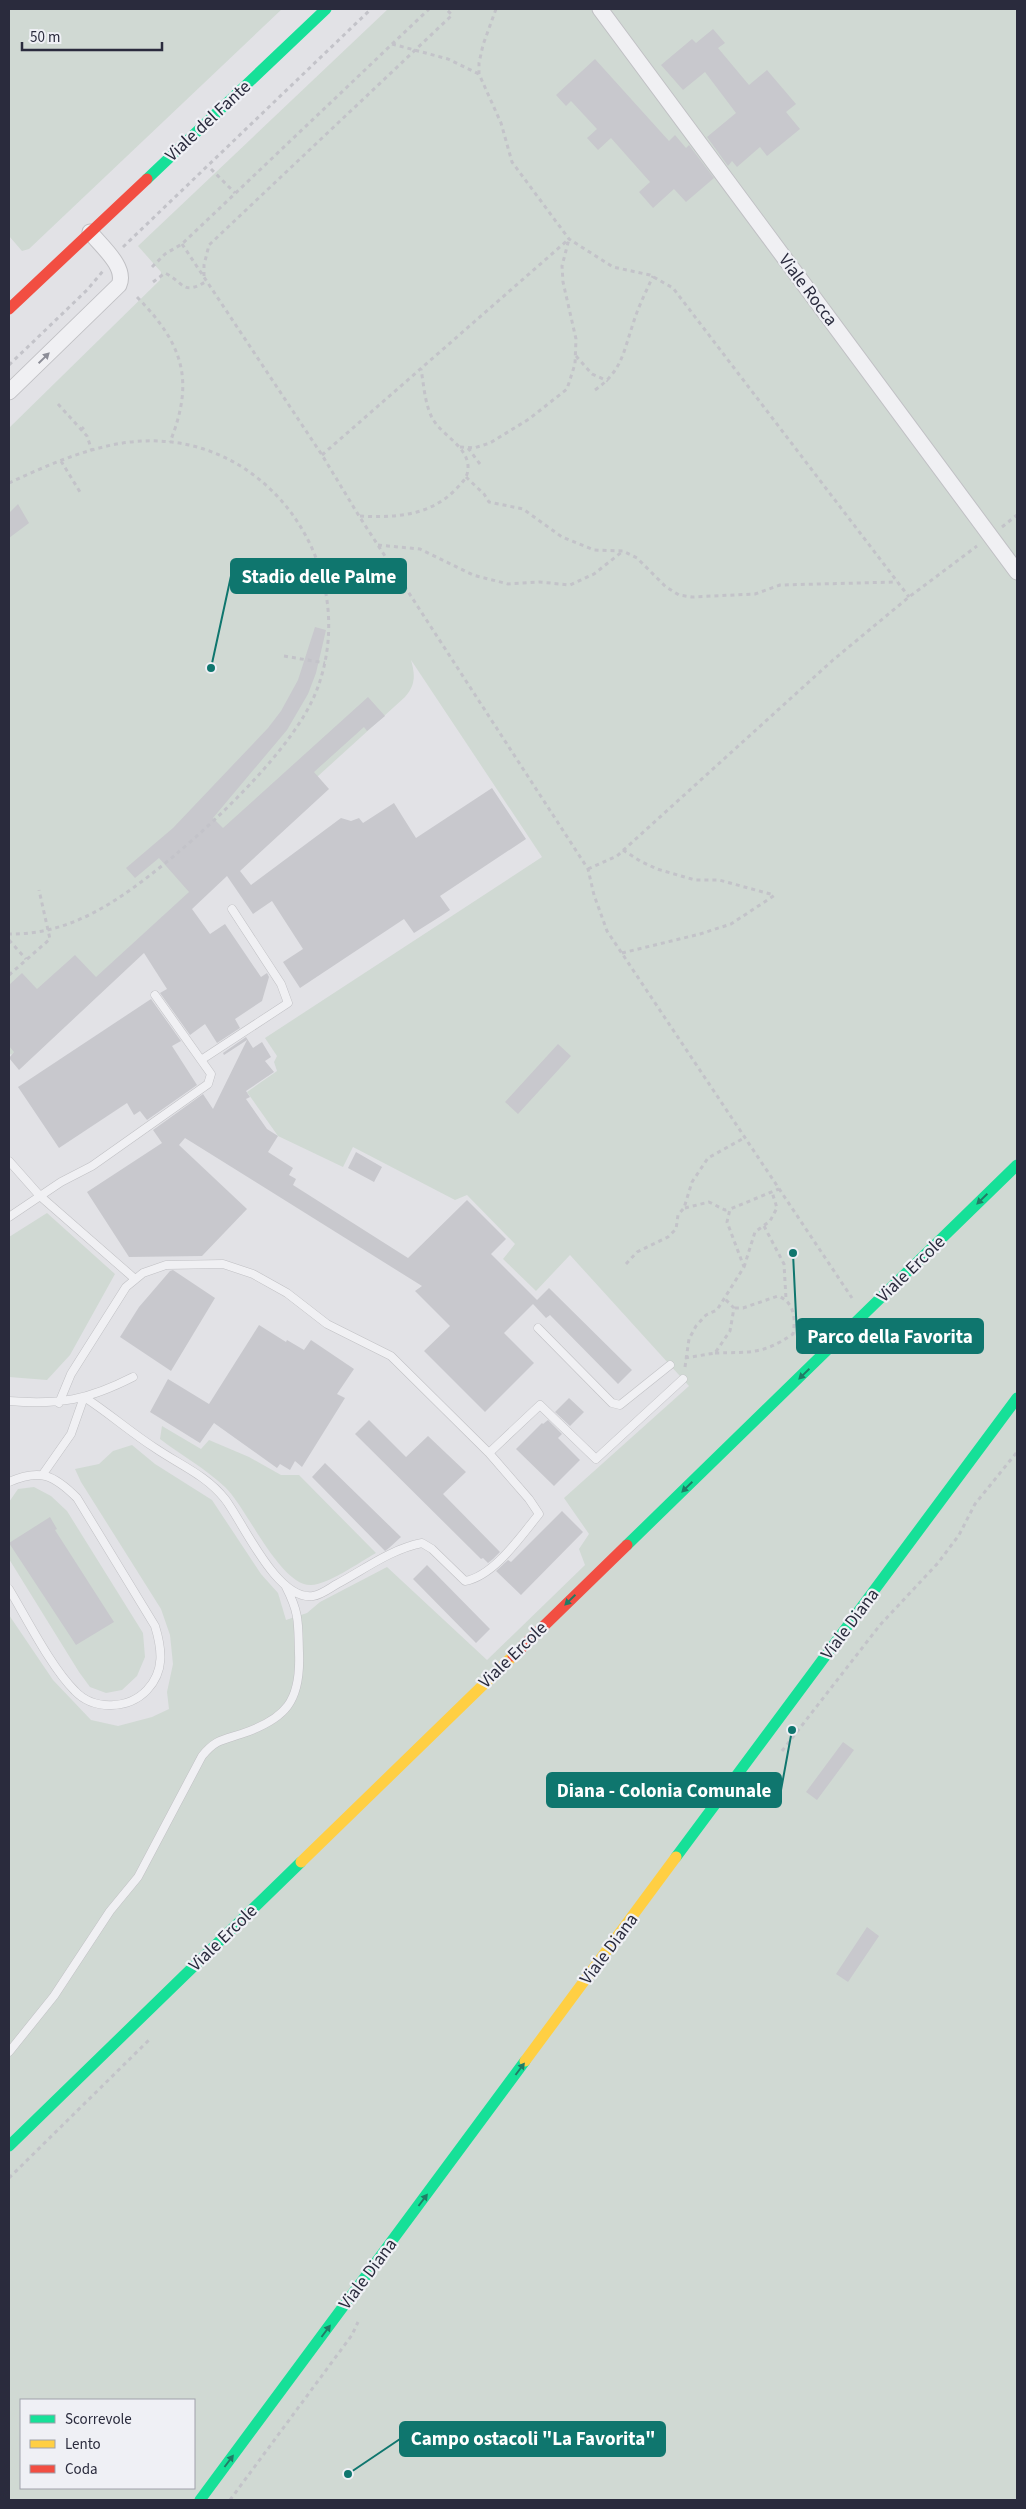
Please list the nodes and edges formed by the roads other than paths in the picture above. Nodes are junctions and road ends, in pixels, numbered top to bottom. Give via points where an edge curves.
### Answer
1 (326, 9) edge
2 (600, 9) edge
3 (90, 232) junction
4 (10, 304) edge
5 (9, 392) edge
6 (1017, 572) edge
7 (232, 909) dead end
8 (155, 995) dead end
9 (201, 1060) junction
10 (9, 1161) edge
11 (1017, 1165) edge
12 (40, 1196) junction
13 (9, 1217) edge
14 (135, 1279) junction
15 (538, 1328) dead end
16 (670, 1365) dead end
17 (133, 1377) dead end
18 (683, 1379) road end
19 (84, 1397) junction
20 (1017, 1398) edge
21 (9, 1401) edge
22 (59, 1403) junction
23 (489, 1453) junction
24 (43, 1474) junction
25 (9, 1482) edge
26 (286, 1587) junction
27 (9, 1589) edge
28 (9, 2052) edge
29 (9, 2146) edge
30 (200, 2500) edge

1 - 3 street, Viale del Fante
2 - 6 street, Viale Rocca
3 - 4 street, Viale del Fante
5 -> 3 street via 122,278 120,269
7 - 9 lane via 281,984 288,1003
8 - 9 lane
9 - 12 lane via 211,1074 208,1084 92,1166
10 - 12 lane
11 -> 29 street, Viale Ercole
12 - 13 lane
12 - 14 lane
14 - 22 lane via 126,1287 71,1374
14 - 23 lane via 143,1272 166,1265 223,1264 253,1274 287,1293 327,1324 391,1356
15 - 16 lane via 612,1403 620,1405
17 - 19 lane via 104,1392
18 - 23 lane via 596,1459 540,1405
19 - 22 lane
19 - 24 lane via 71,1434
19 - 26 lane via 155,1448 210,1481
30 -> 20 street, Viale Diana
21 - 22 lane
23 - 26 lane via 539,1514 478,1579 465,1581 422,1543 408,1546 315,1596 302,1596
24 - 25 lane via 22,1476
24 - 27 lane via 60,1482 77,1498 155,1626 161,1646 160,1667 154,1683 127,1703 110,1705 96,1703 76,1692
26 - 28 lane via 299,1619 300,1676 286,1711 248,1731 212,1744 202,1756 138,1877 110,1911 30,2028

